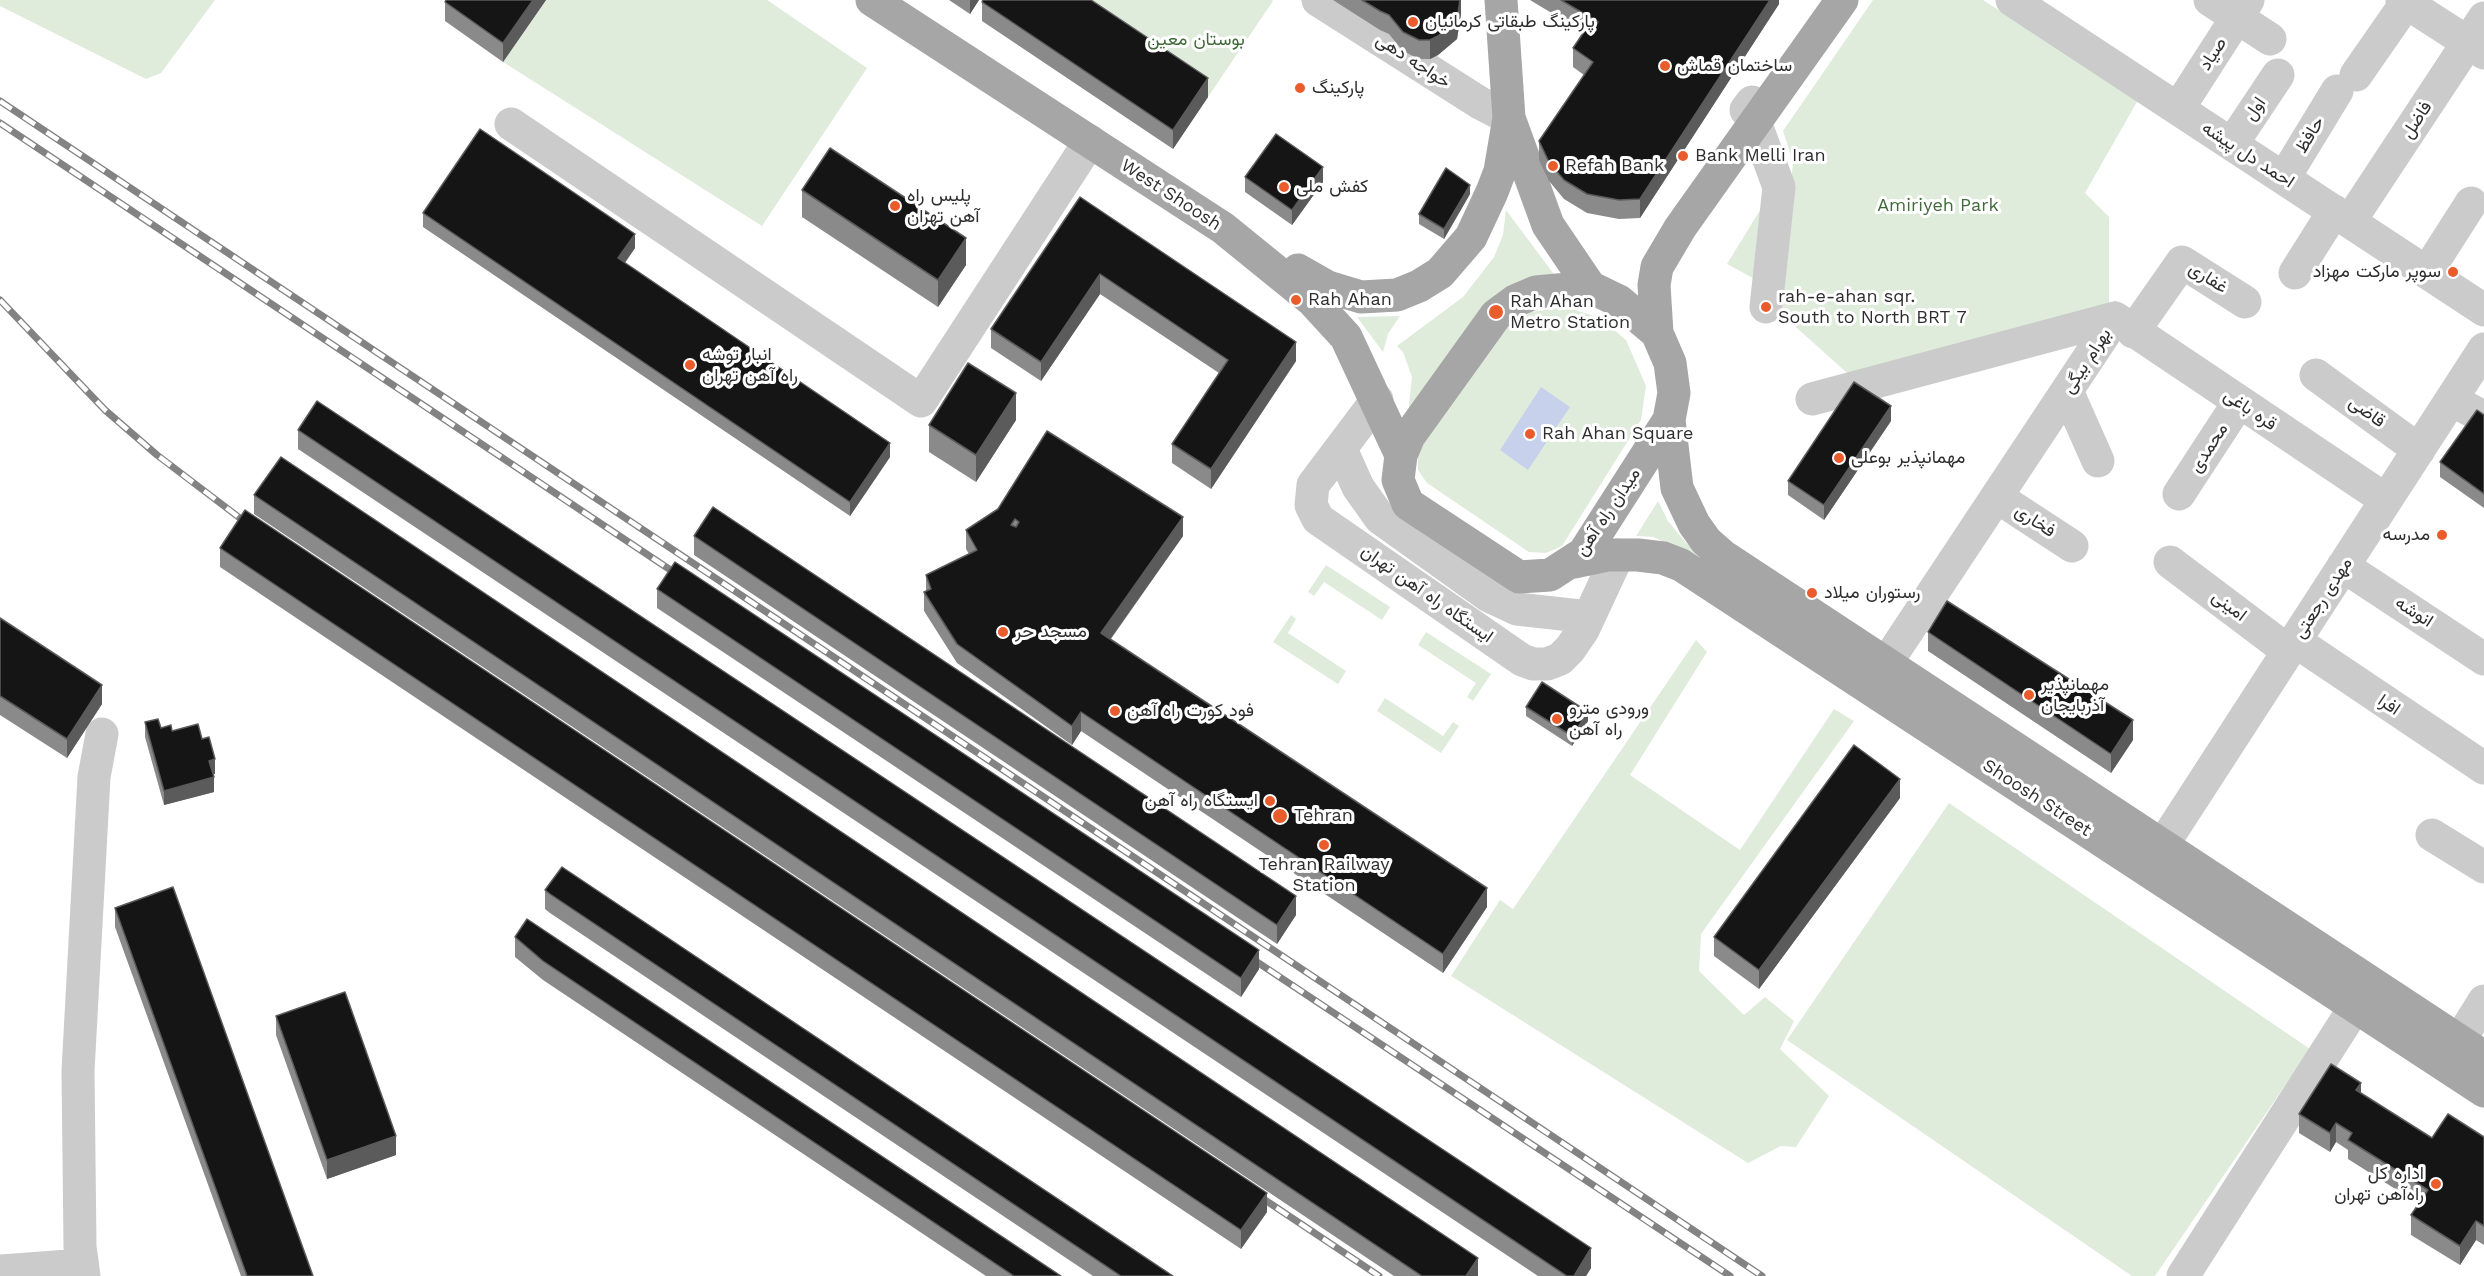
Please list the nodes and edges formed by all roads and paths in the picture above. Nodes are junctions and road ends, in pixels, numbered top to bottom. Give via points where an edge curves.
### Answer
1 (872, 0) edge
2 (1318, 0) edge
3 (1501, 0) edge
4 (1825, 0) edge
5 (1842, 0) edge
6 (2012, 0) edge
7 (2210, 0) edge
8 (2404, 1) edge
9 (2242, 9) edge
10 (2479, 38) edge
11 (2270, 39) dead end
12 (2278, 75) dead end
13 (2178, 109) junction
14 (1509, 118) junction
15 (1755, 122) junction
16 (511, 124) dead end
17 (1090, 141) junction
18 (2232, 144) junction
19 (2284, 178) junction
20 (2471, 203) dead end
21 (2342, 216) junction
22 (1223, 228) junction
23 (2427, 272) junction
24 (2295, 273) dead end
25 (1590, 287) junction
26 (2245, 302) dead end
27 (1766, 307) dead end
28 (2484, 310) edge
29 (2124, 325) junction
30 (1657, 333) junction
31 (2484, 349) edge
32 (2316, 375) dead end
33 (2067, 391) junction
34 (1812, 399) dead end
35 (1377, 400) junction
36 (2451, 400) junction
37 (2239, 402) junction
38 (2484, 417) edge
39 (1669, 420) junction
40 (2419, 450) junction
41 (1344, 451) junction
42 (1401, 455) junction
43 (2098, 461) dead end
44 (2179, 494) dead end
45 (1997, 497) junction
46 (2386, 500) junction
47 (2073, 546) dead end
48 (1618, 555) junction
49 (1574, 561) junction
50 (2170, 562) dead end
51 (2343, 566) junction
52 (1589, 617) junction
53 (2292, 646) junction
54 (2484, 659) edge
55 (1885, 665) junction
56 (102, 734) dead end
57 (2484, 768) edge
58 (2432, 835) dead end
59 (2162, 846) junction
60 (2484, 867) edge
61 (2484, 1001) edge
62 (2355, 1008) junction
63 (2472, 1049) edge
64 (2484, 1091) edge
65 (83, 1270) edge
66 (0, 1271) edge
67 (2183, 1276) edge

1 - 17 main road, West Shoosh
2 - 14 street, خواجه دهی
3 - 14 main road
4 - 15 street via 1746,110
5 - 15 main road
6 - 13 street, احمد دل پیشه
7 - 9 street
8 - 10 street
8 - 19 street, حافظ
9 - 11 street
9 - 13 street, صیاد
10 - 21 street, فاضل
12 - 18 street, اول
13 - 18 street, احمد دل پیشه
14 - 22 main road via 1500,171 1471,237 1440,273 1397,295 1344,294
14 - 25 main road via 1548,225
15 - 27 street via 1779,187
15 - 30 main road via 1657,267
16 - 17 street via 921,401
17 - 22 main road, West Shoosh
18 - 19 street, احمد دل پیشه
19 - 21 street, احمد دل پیشه
20 - 23 street
21 - 23 street, احمد دل پیشه
21 - 24 street, فاضل
22 - 35 main road, West Shoosh via 1327,313 1346,337
23 - 28 street, احمد دل پیشه
25 - 30 main road, میدان راه آهن via 1619,301
25 - 42 main road, میدان راه آهن via 1536,292 1496,315 1409,436
26 - 29 street, غفاری via 2182,262
29 - 33 street, بهرام بیگی
29 - 34 street, بهرام بیگی
29 - 37 street, قره باغی
30 - 39 main road, میدان راه آهن via 1670,363 1674,393
31 - 36 street, مهدی رجعتی
32 - 40 street, قاضی
33 - 43 street
33 - 45 street, بهرام بیگی
35 - 41 street, ایستگاه راه آهن تهران
35 - 42 main road, West Shoosh
36 - 38 street
36 - 40 street, مهدی رجعتی
37 - 44 street, محمدی
37 - 46 street, قره باغی
39 - 49 main road, میدان راه آهن via 1584,553
39 - 55 main road, Shoosh Street via 1677,488 1706,541
40 - 46 street, مهدی رجعتی
41 - 52 street via 1364,496 1380,518 1489,596 1517,609
41 - 52 street, ایستگاه راه آهن تهران via 1313,485 1311,505 1318,519 1522,660 1533,664 1560,659
42 - 49 main road, میدان راه آهن via 1398,480 1408,504 1511,573 1534,578 1550,575
45 - 47 street, فخاری
45 - 55 street, بهرام بیگی
46 - 51 street, مهدی رجعتی
48 - 49 main road, Shoosh Street
48 - 52 street, ایستگاه راه آهن تهران
48 - 62 main road, Shoosh Street via 1663,558 1681,565
50 - 53 street, امینی
51 - 53 street, مهدی رجعتی
51 - 54 street, انوشه
53 - 57 street, افرا
53 - 59 street, مهدی رجعتی
55 - 59 main road, Shoosh Street
56 - 65 street via 94,777 78,1071
58 - 60 street
59 - 63 main road, Shoosh Street
61 - 63 street
62 - 64 main road, Shoosh Street
62 - 67 street
65 - 66 street

